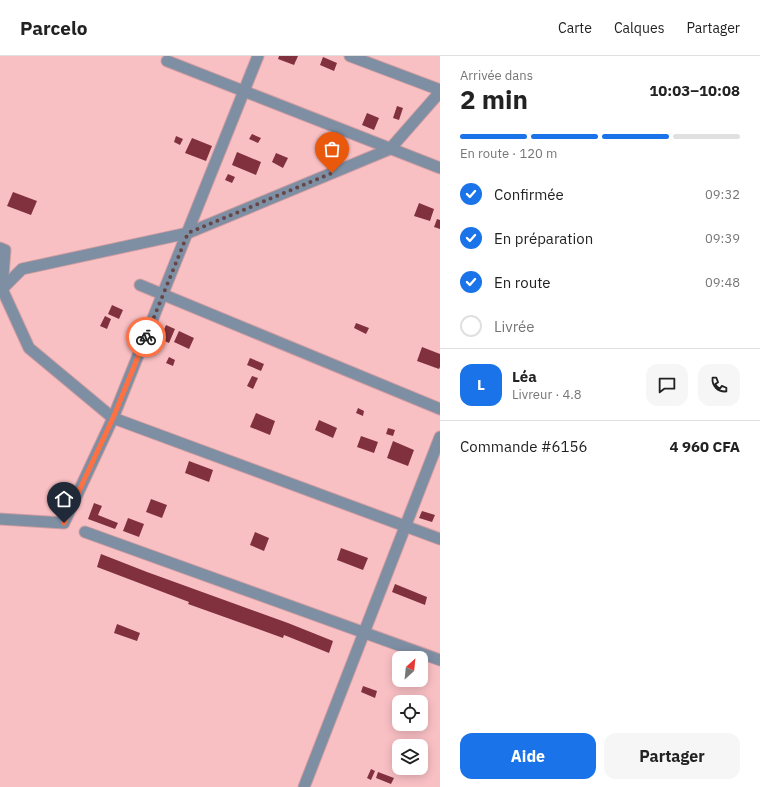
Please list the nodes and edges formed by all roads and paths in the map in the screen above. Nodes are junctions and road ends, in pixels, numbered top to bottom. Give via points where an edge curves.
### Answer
1 (258, 56) edge
2 (350, 56) edge
3 (167, 61) dead end
4 (440, 91) edge
5 (244, 92) junction
6 (390, 149) junction
7 (440, 168) edge
8 (188, 233) junction
9 (0, 248) edge
10 (140, 285) dead end
11 (1, 289) edge
12 (163, 294) junction
13 (440, 409) edge
14 (113, 418) junction
15 (440, 437) edge
16 (0, 519) edge
17 (406, 526) junction
18 (85, 532) dead end
19 (440, 539) edge
20 (364, 633) junction
21 (440, 660) edge
22 (304, 787) edge

1 - 5 street
2 - 4 street
3 - 5 street
4 - 6 street
5 - 6 street
5 - 8 street
6 - 7 street
6 - 8 street
8 - 11 street via 22,270
8 - 12 street
9 - 11 street via 5,250
10 - 12 street
11 - 14 street via 29,348
12 - 13 street
12 - 14 street
14 - 16 street via 64,523
14 - 17 street
15 - 17 street
17 - 19 street
17 - 20 street
18 - 20 street
20 - 21 street
20 - 22 street

